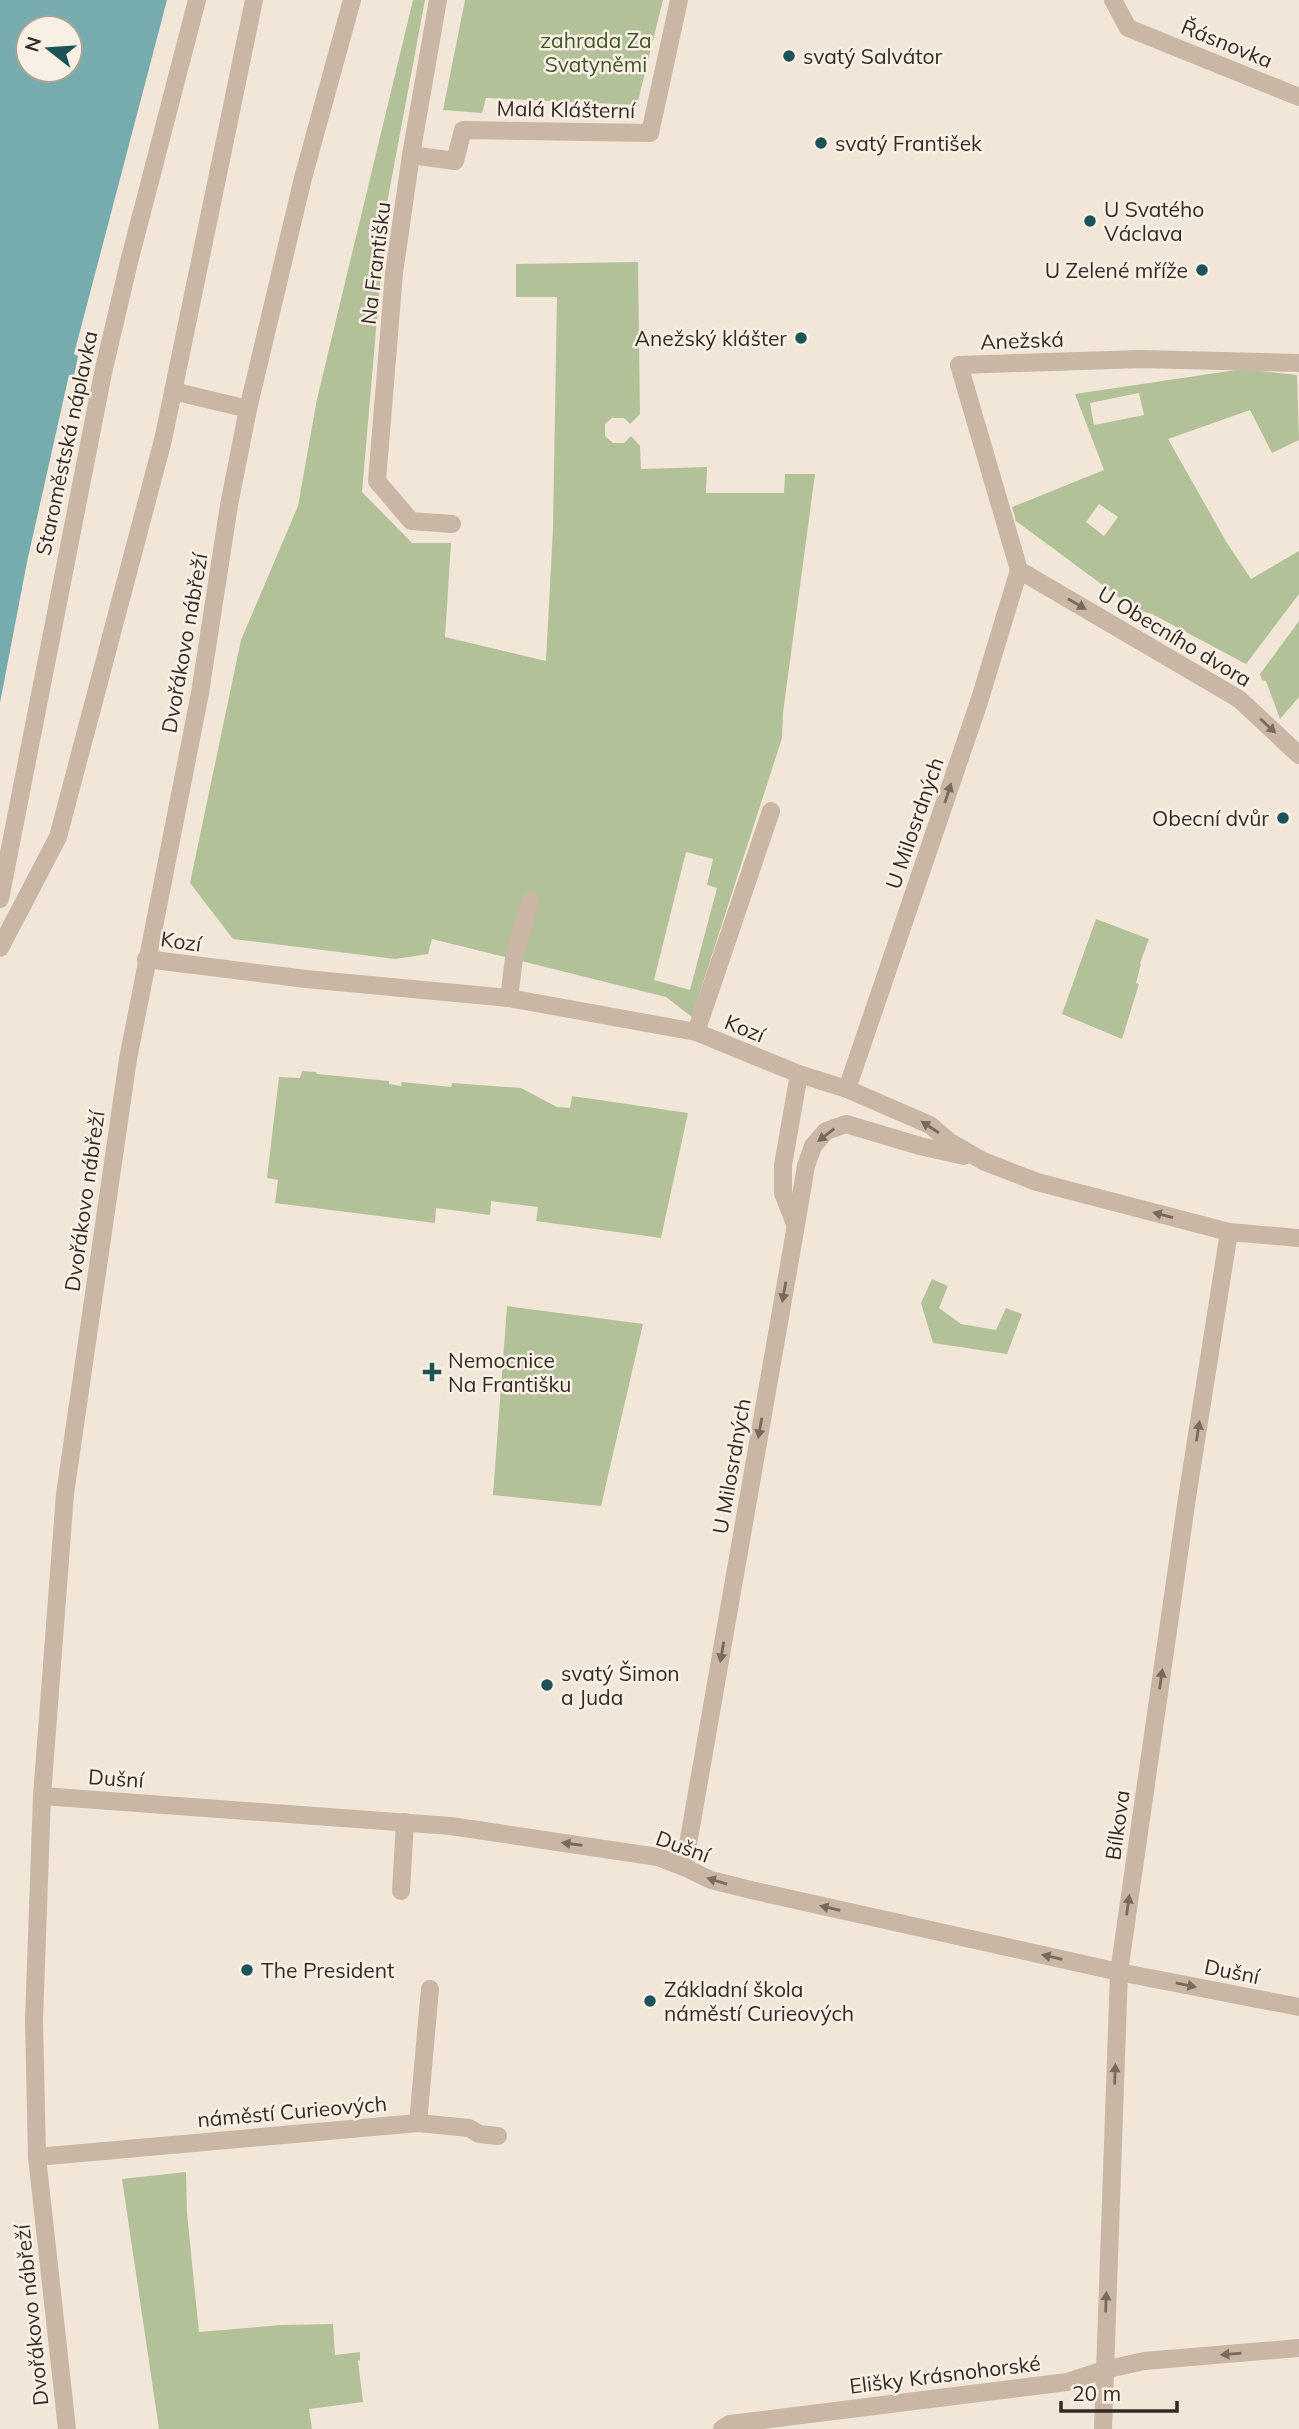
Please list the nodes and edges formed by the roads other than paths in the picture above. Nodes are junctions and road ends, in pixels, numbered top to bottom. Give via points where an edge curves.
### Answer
1 (197, 0) edge
2 (254, 0) edge
3 (352, 0) edge
4 (439, 0) edge
5 (679, 0) edge
6 (1113, 0) edge
7 (1299, 97) edge
8 (411, 155) junction
9 (1299, 363) edge
10 (173, 391) junction
11 (248, 410) junction
12 (452, 524) dead end
13 (1018, 569) junction
14 (1299, 755) edge
15 (771, 811) dead end
16 (0, 899) edge
17 (530, 901) dead end
18 (0, 948) edge
19 (146, 959) junction
20 (509, 998) junction
21 (696, 1032) junction
22 (800, 1074) junction
23 (847, 1088) junction
24 (983, 1161) junction
25 (796, 1225) junction
26 (1229, 1233) junction
27 (1299, 1238) edge
28 (41, 1796) junction
29 (405, 1822) junction
30 (684, 1867) junction
31 (401, 1891) dead end
32 (1119, 1972) junction
33 (430, 1989) dead end
34 (1299, 2007) edge
35 (418, 2123) junction
36 (498, 2136) dead end
37 (37, 2157) junction
38 (1299, 2348) edge
39 (1104, 2370) junction
40 (67, 2429) edge
41 (722, 2429) edge
42 (1102, 2429) edge

1 - 16 street, Staroměstská náplavka via 103,373
2 - 10 street
3 - 11 street, Dvořákovo nábřeží via 303,178
4 - 8 street, Na Františku
5 - 8 street, Malá Klášterní via 650,133 463,130 454,161
6 - 7 street, Řásnovka via 1128,27
8 - 12 street, Na Františku via 394,273 377,481 411,521
9 - 13 street, Anežská via 1141,359 959,365
10 - 11 street
10 - 18 street via 58,837
11 - 19 street, Dvořákovo nábřeží via 200,693
13 -> 14 street, U Obecního dvora via 1238,699
23 -> 13 street, U Milosrdných via 979,702
15 - 21 street
17 - 20 street via 514,958
19 - 20 street, Kozí
19 - 28 street, Dvořákovo nábřeží via 65,1494
20 - 21 street, Kozí
21 - 22 street, Kozí
22 - 23 street, Kozí
22 - 25 street via 783,1164 783,1194
24 -> 23 street, Kozí via 930,1125
24 -> 25 street, U Milosrdných via 846,1124 826,1131 813,1146
26 -> 24 street, Kozí via 1037,1182
25 -> 30 street, U Milosrdných
26 - 27 street, Kozí
32 -> 26 street, Bílkova
28 - 29 street, Dušní
28 - 37 street, Dvořákovo nábřeží via 34,2020
30 -> 29 street, Dušní via 640,1854
29 - 31 street
32 -> 30 street, Dušní via 751,1890 711,1880
32 -> 34 street, Dušní
39 -> 32 street, Bílkova
33 - 35 street, náměstí Curieových
35 - 36 street
35 - 37 street, náměstí Curieových
37 - 40 street, Dvořákovo nábřeží
38 -> 39 street, Elišky Krásnohorské via 1144,2361
39 - 41 street, Elišky Krásnohorské via 1066,2382 730,2424
39 - 42 street, Bílkova

